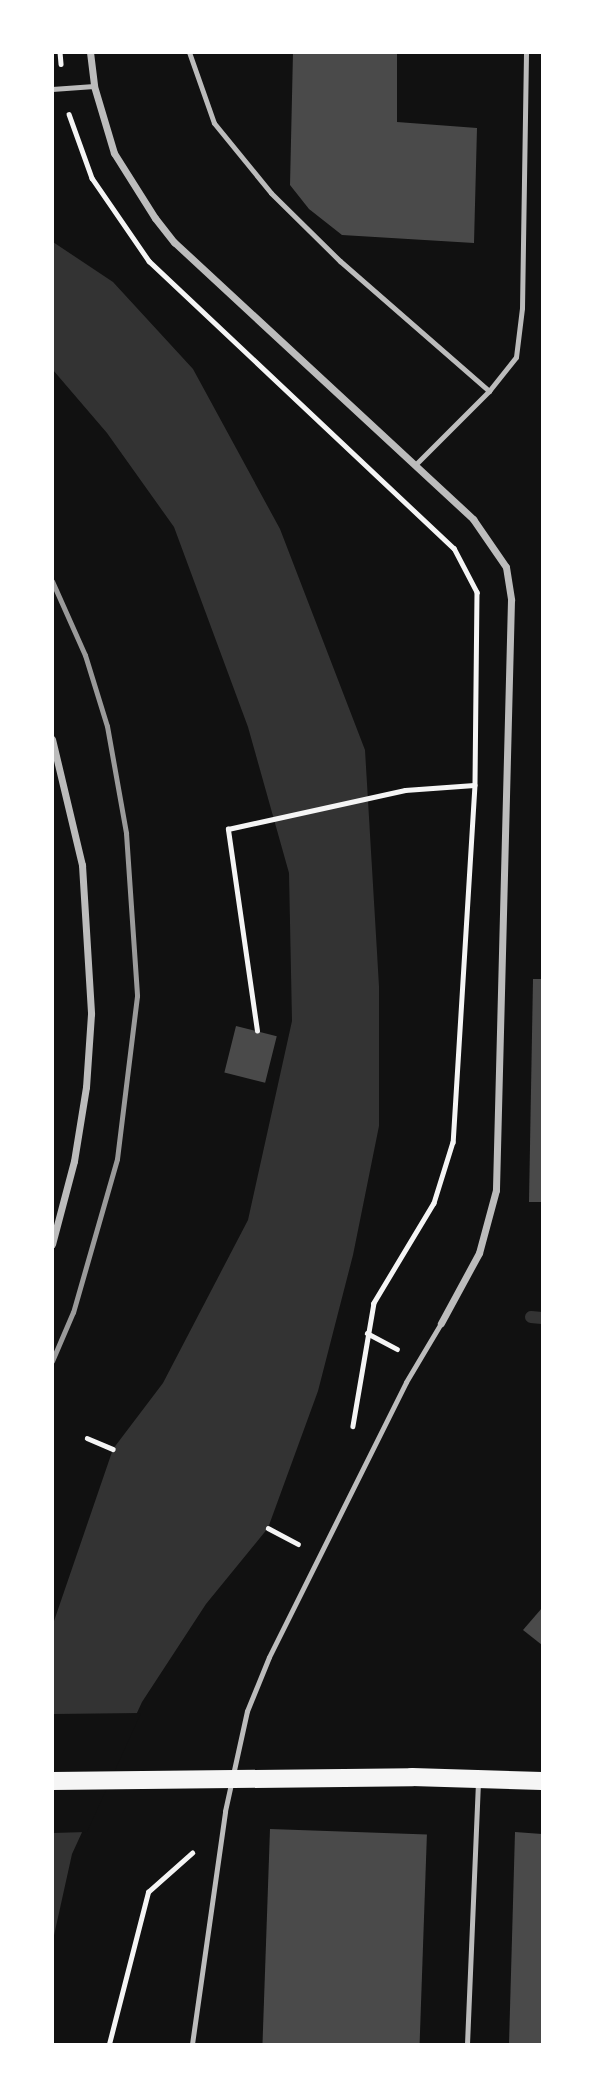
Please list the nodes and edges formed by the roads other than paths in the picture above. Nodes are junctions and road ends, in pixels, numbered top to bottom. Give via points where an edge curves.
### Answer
1 (90, 52) edge
2 (189, 52) edge
3 (526, 52) edge
4 (94, 86) junction
5 (52, 89) edge
6 (489, 391) junction
7 (415, 465) junction
8 (52, 739) edge
9 (52, 1244) edge
10 (441, 1322) joint
11 (478, 1779) junction
12 (52, 1781) edge
13 (542, 1781) edge
14 (192, 2045) edge
15 (467, 2045) edge

1 - 4 street
2 - 6 lane via 214,123 271,193 340,261
3 - 6 lane via 522,309 516,357
4 - 5 lane
4 - 7 street via 123,171 174,242
6 - 7 lane
7 - 10 street via 489,537 506,567 511,600 496,1190 479,1253
8 - 9 street via 82,865 91,1014 76,1149
10 - 14 lane via 269,1657 247,1711 225,1811
11 - 12 main road
11 - 13 main road
11 - 15 lane

